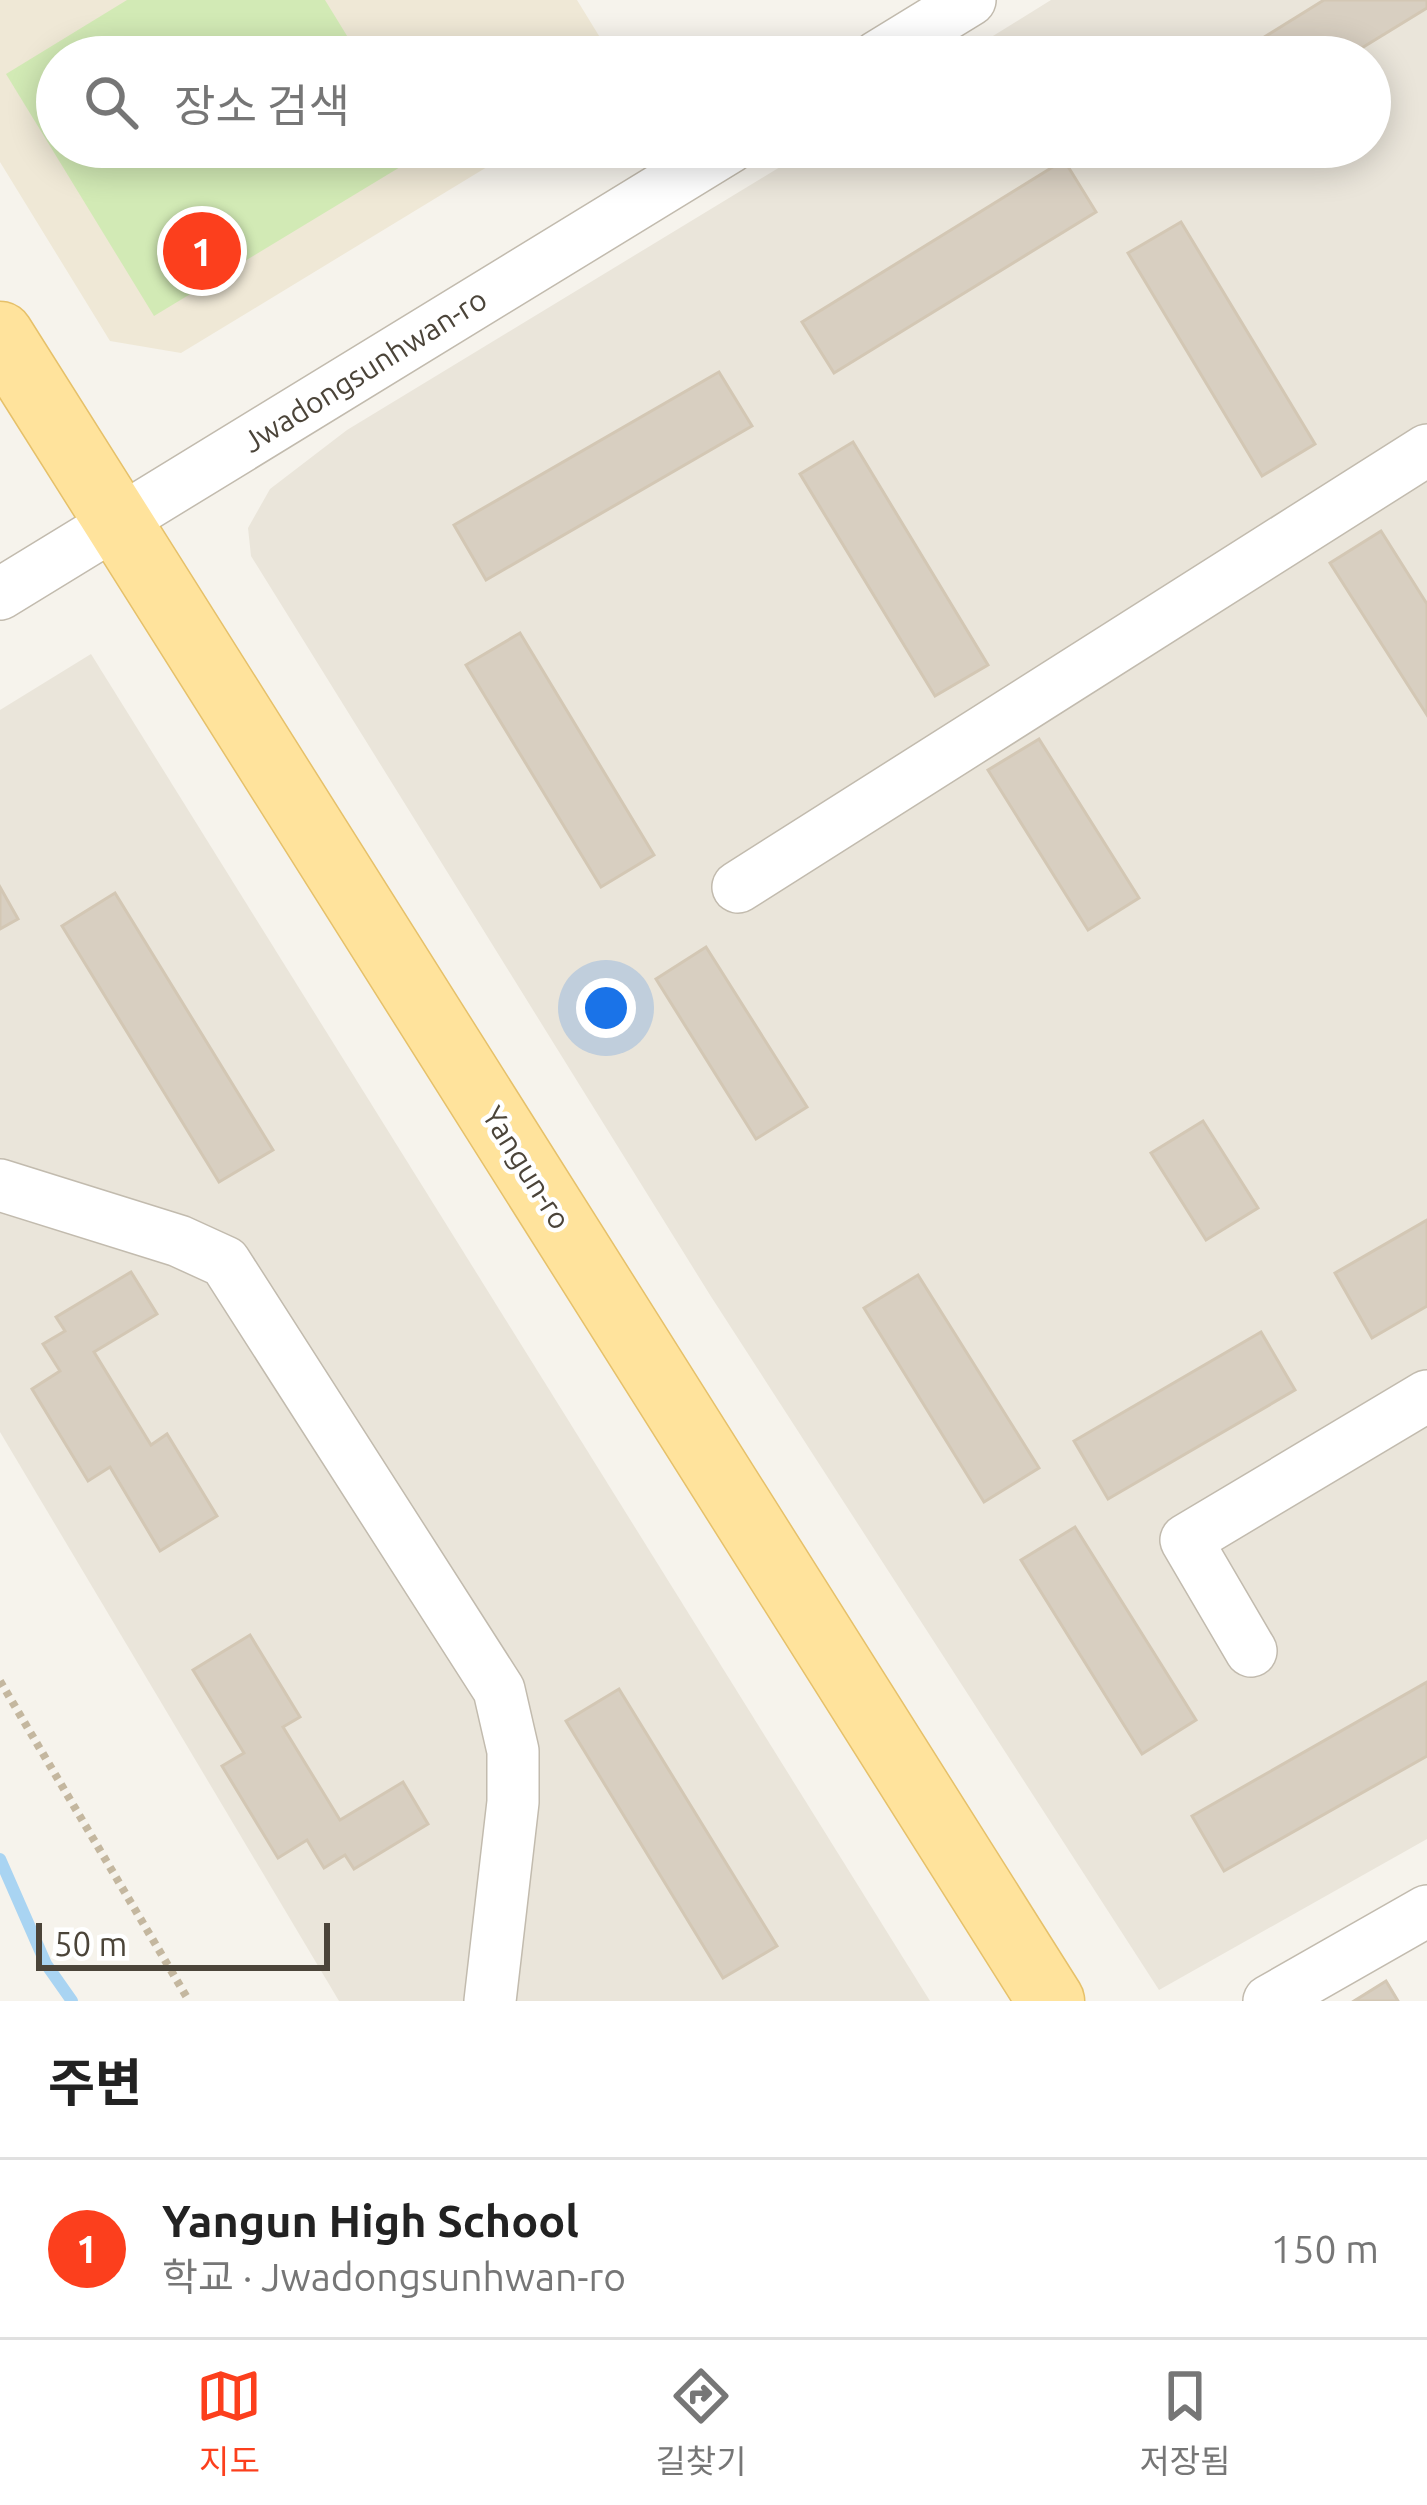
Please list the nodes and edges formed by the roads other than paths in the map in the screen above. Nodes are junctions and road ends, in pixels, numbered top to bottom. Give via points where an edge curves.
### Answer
1 (970, 0) edge
2 (911, 36) edge
3 (696, 168) edge
4 (0, 335) edge
5 (1427, 450) edge
6 (118, 522) junction
7 (0, 594) edge
8 (738, 887) dead end
9 (0, 1185) edge
10 (1427, 1396) edge
11 (1251, 1651) dead end
12 (1427, 1910) edge
13 (490, 2001) edge
14 (1051, 2001) edge
15 (1269, 2001) edge

1 - 2 street
3 - 6 street, Jwadongsunhwan-ro
4 - 6 main road, Yangun-ro
5 - 8 street
6 - 7 street, Jwadongsunhwan-ro
6 - 14 main road, Yangun-ro
9 - 13 street via 225,1262 500,1690 513,1802
10 - 11 street via 1186,1540
12 - 15 street

